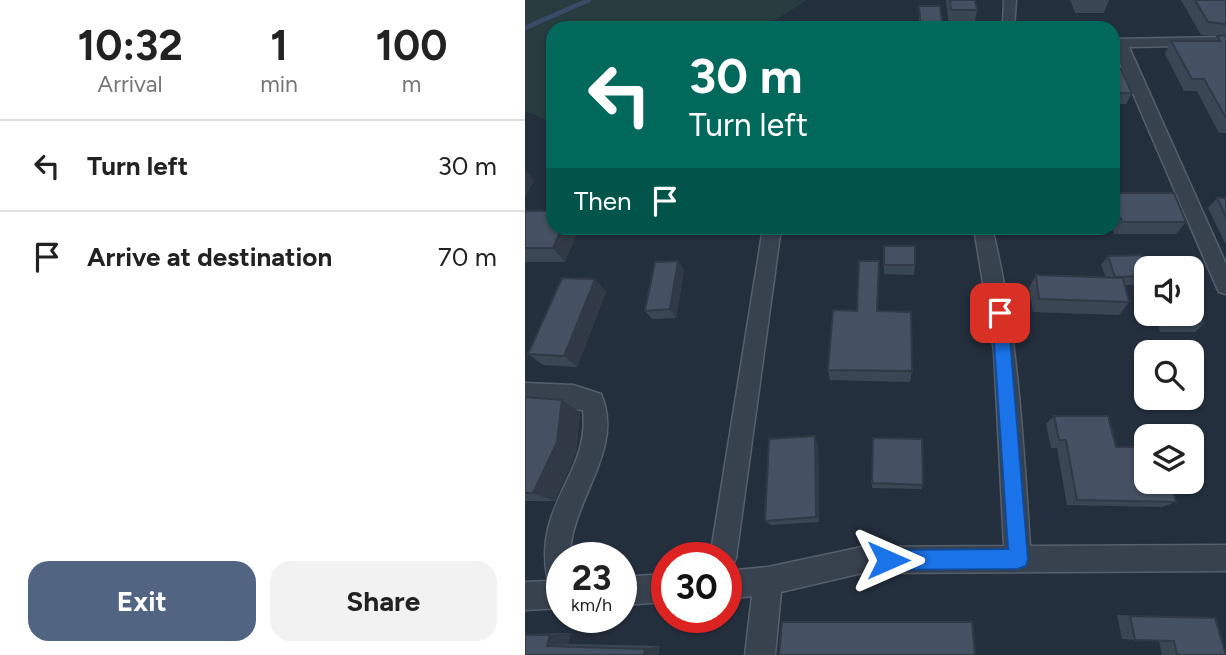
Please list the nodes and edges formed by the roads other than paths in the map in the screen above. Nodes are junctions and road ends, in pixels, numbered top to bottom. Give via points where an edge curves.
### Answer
1 (1010, 0) edge
2 (1008, 21) edge
3 (1226, 41) edge
4 (1120, 43) edge
5 (1120, 50) edge
6 (771, 235) edge
7 (985, 235) edge
8 (1226, 286) edge
9 (525, 394) edge
10 (555, 542) edge
11 (725, 542) edge
12 (1226, 558) edge
13 (1018, 559) junction
14 (768, 581) junction
15 (742, 583) edge
16 (546, 595) edge
17 (525, 596) edge
18 (760, 655) edge

1 - 2 street
3 - 4 street
5 - 8 street
6 - 11 street
7 - 13 street via 1003,337
9 - 10 street via 583,398 593,402 599,419
12 - 13 street
13 - 14 street via 862,560
14 - 15 street
14 - 18 street
16 - 17 street

